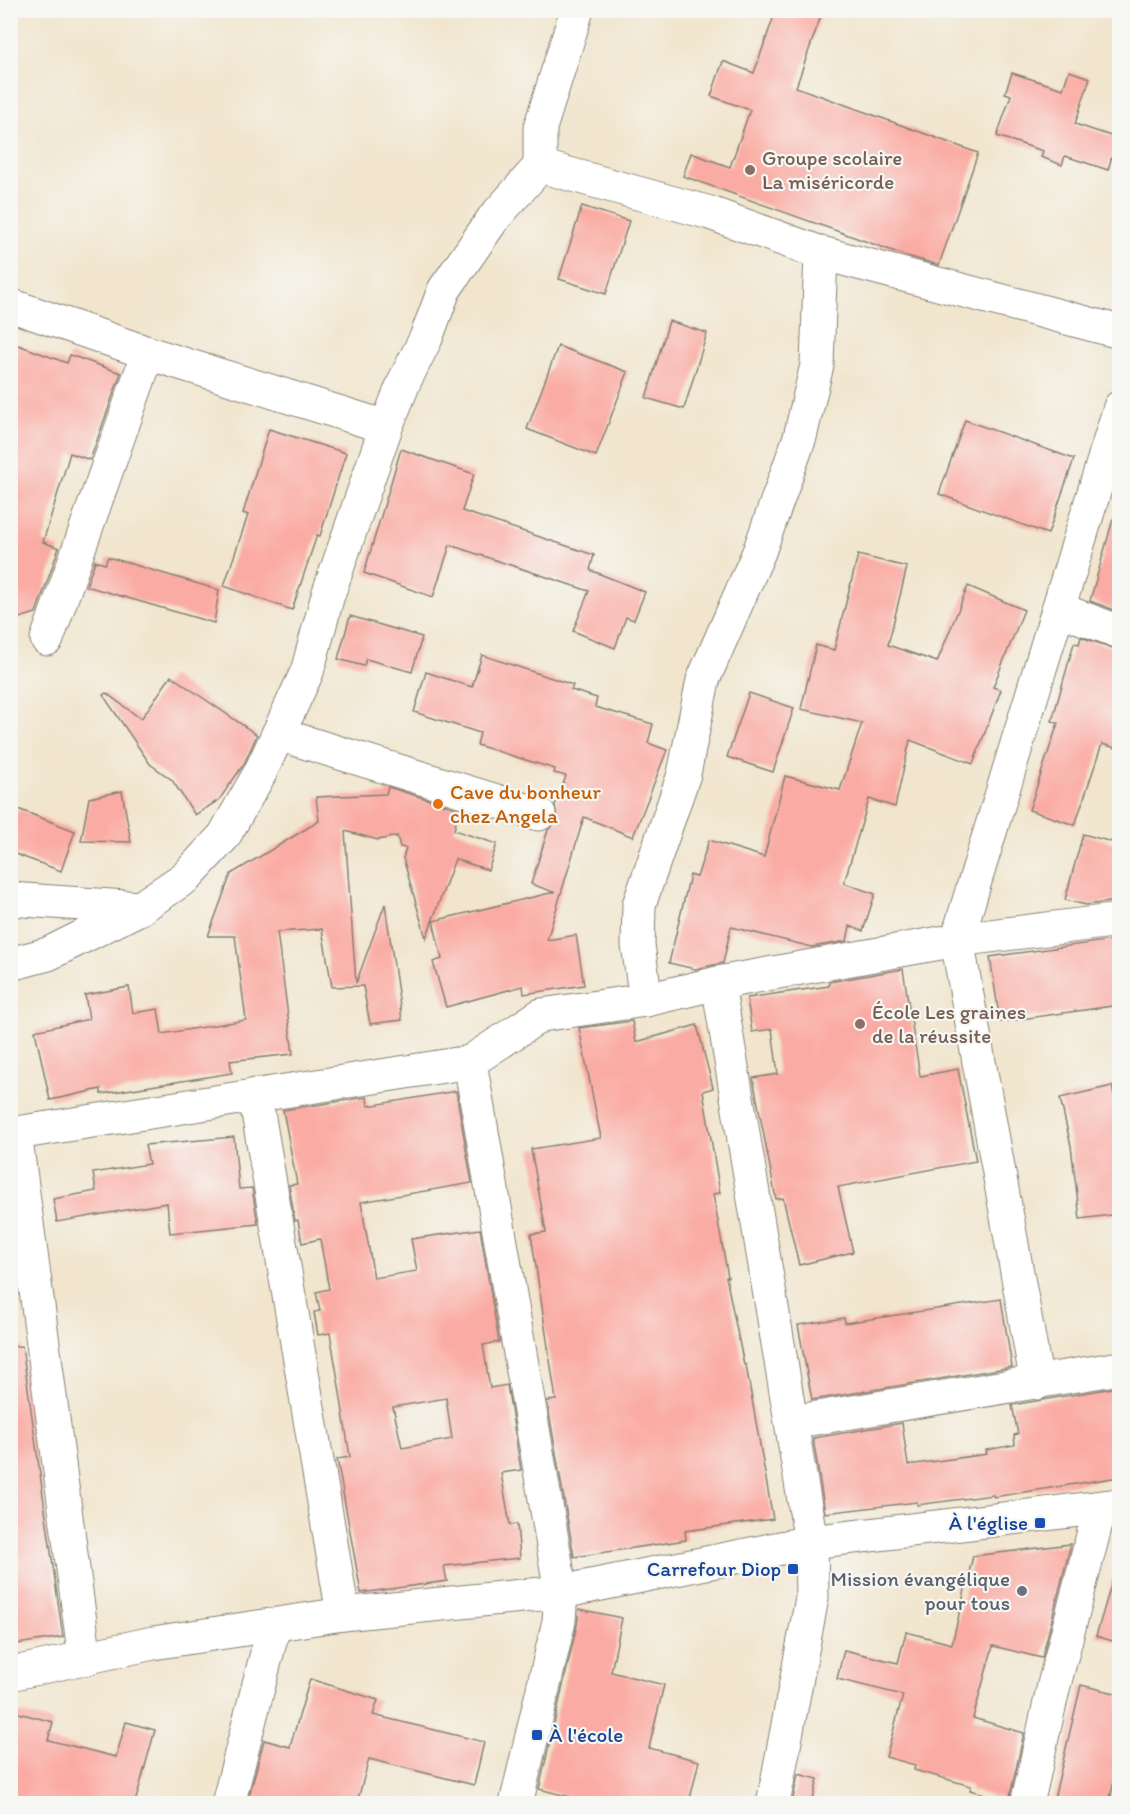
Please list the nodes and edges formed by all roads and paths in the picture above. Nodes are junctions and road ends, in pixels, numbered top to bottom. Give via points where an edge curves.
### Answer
1 (577, 10) edge
2 (540, 166) junction
3 (821, 253) junction
4 (10, 305) edge
5 (1119, 332) edge
6 (148, 353) junction
7 (1119, 407) edge
8 (386, 427) junction
9 (1058, 609) junction
10 (1119, 632) edge
11 (47, 639) dead end
12 (278, 734) junction
13 (539, 814) dead end
14 (10, 899) edge
15 (140, 908) junction
16 (1119, 920) edge
17 (957, 940) junction
18 (10, 964) edge
19 (718, 983) junction
20 (646, 1000) junction
21 (470, 1062) junction
22 (255, 1095) junction
23 (13, 1134) edge
24 (1119, 1368) edge
25 (1037, 1383) junction
26 (792, 1422) junction
27 (1110, 1506) edge
28 (811, 1542) junction
29 (561, 1592) junction
30 (343, 1614) junction
31 (274, 1626) junction
32 (85, 1659) junction
33 (10, 1674) edge
34 (228, 1803) edge
35 (516, 1803) edge
36 (773, 1803) edge
37 (1028, 1803) edge

1 - 2 street via 540,128
2 - 3 street via 710,213
2 - 8 street via 494,219 444,290
3 - 5 street
3 - 20 street via 817,365 800,437 759,552 703,680 684,774 639,905 638,945
4 - 6 street
6 - 8 street
6 - 11 street
7 - 9 street
8 - 12 street via 328,595 307,672
9 - 10 street
9 - 17 street
12 - 13 street
12 - 15 street via 224,836 186,877
14 - 15 street
15 - 18 street via 48,954
16 - 17 street
17 - 19 street
17 - 25 street
19 - 20 street
19 - 26 street
20 - 21 street via 541,1014
21 - 22 street
21 - 29 street
22 - 23 street
22 - 30 street
23 - 32 street
24 - 25 street
25 - 26 street
26 - 28 street
27 - 28 street
27 - 37 street via 1054,1685
28 - 29 street
28 - 36 street via 812,1598
29 - 30 street
29 - 35 street via 559,1621
30 - 31 street
31 - 32 street via 153,1643
31 - 34 street
32 - 33 street

